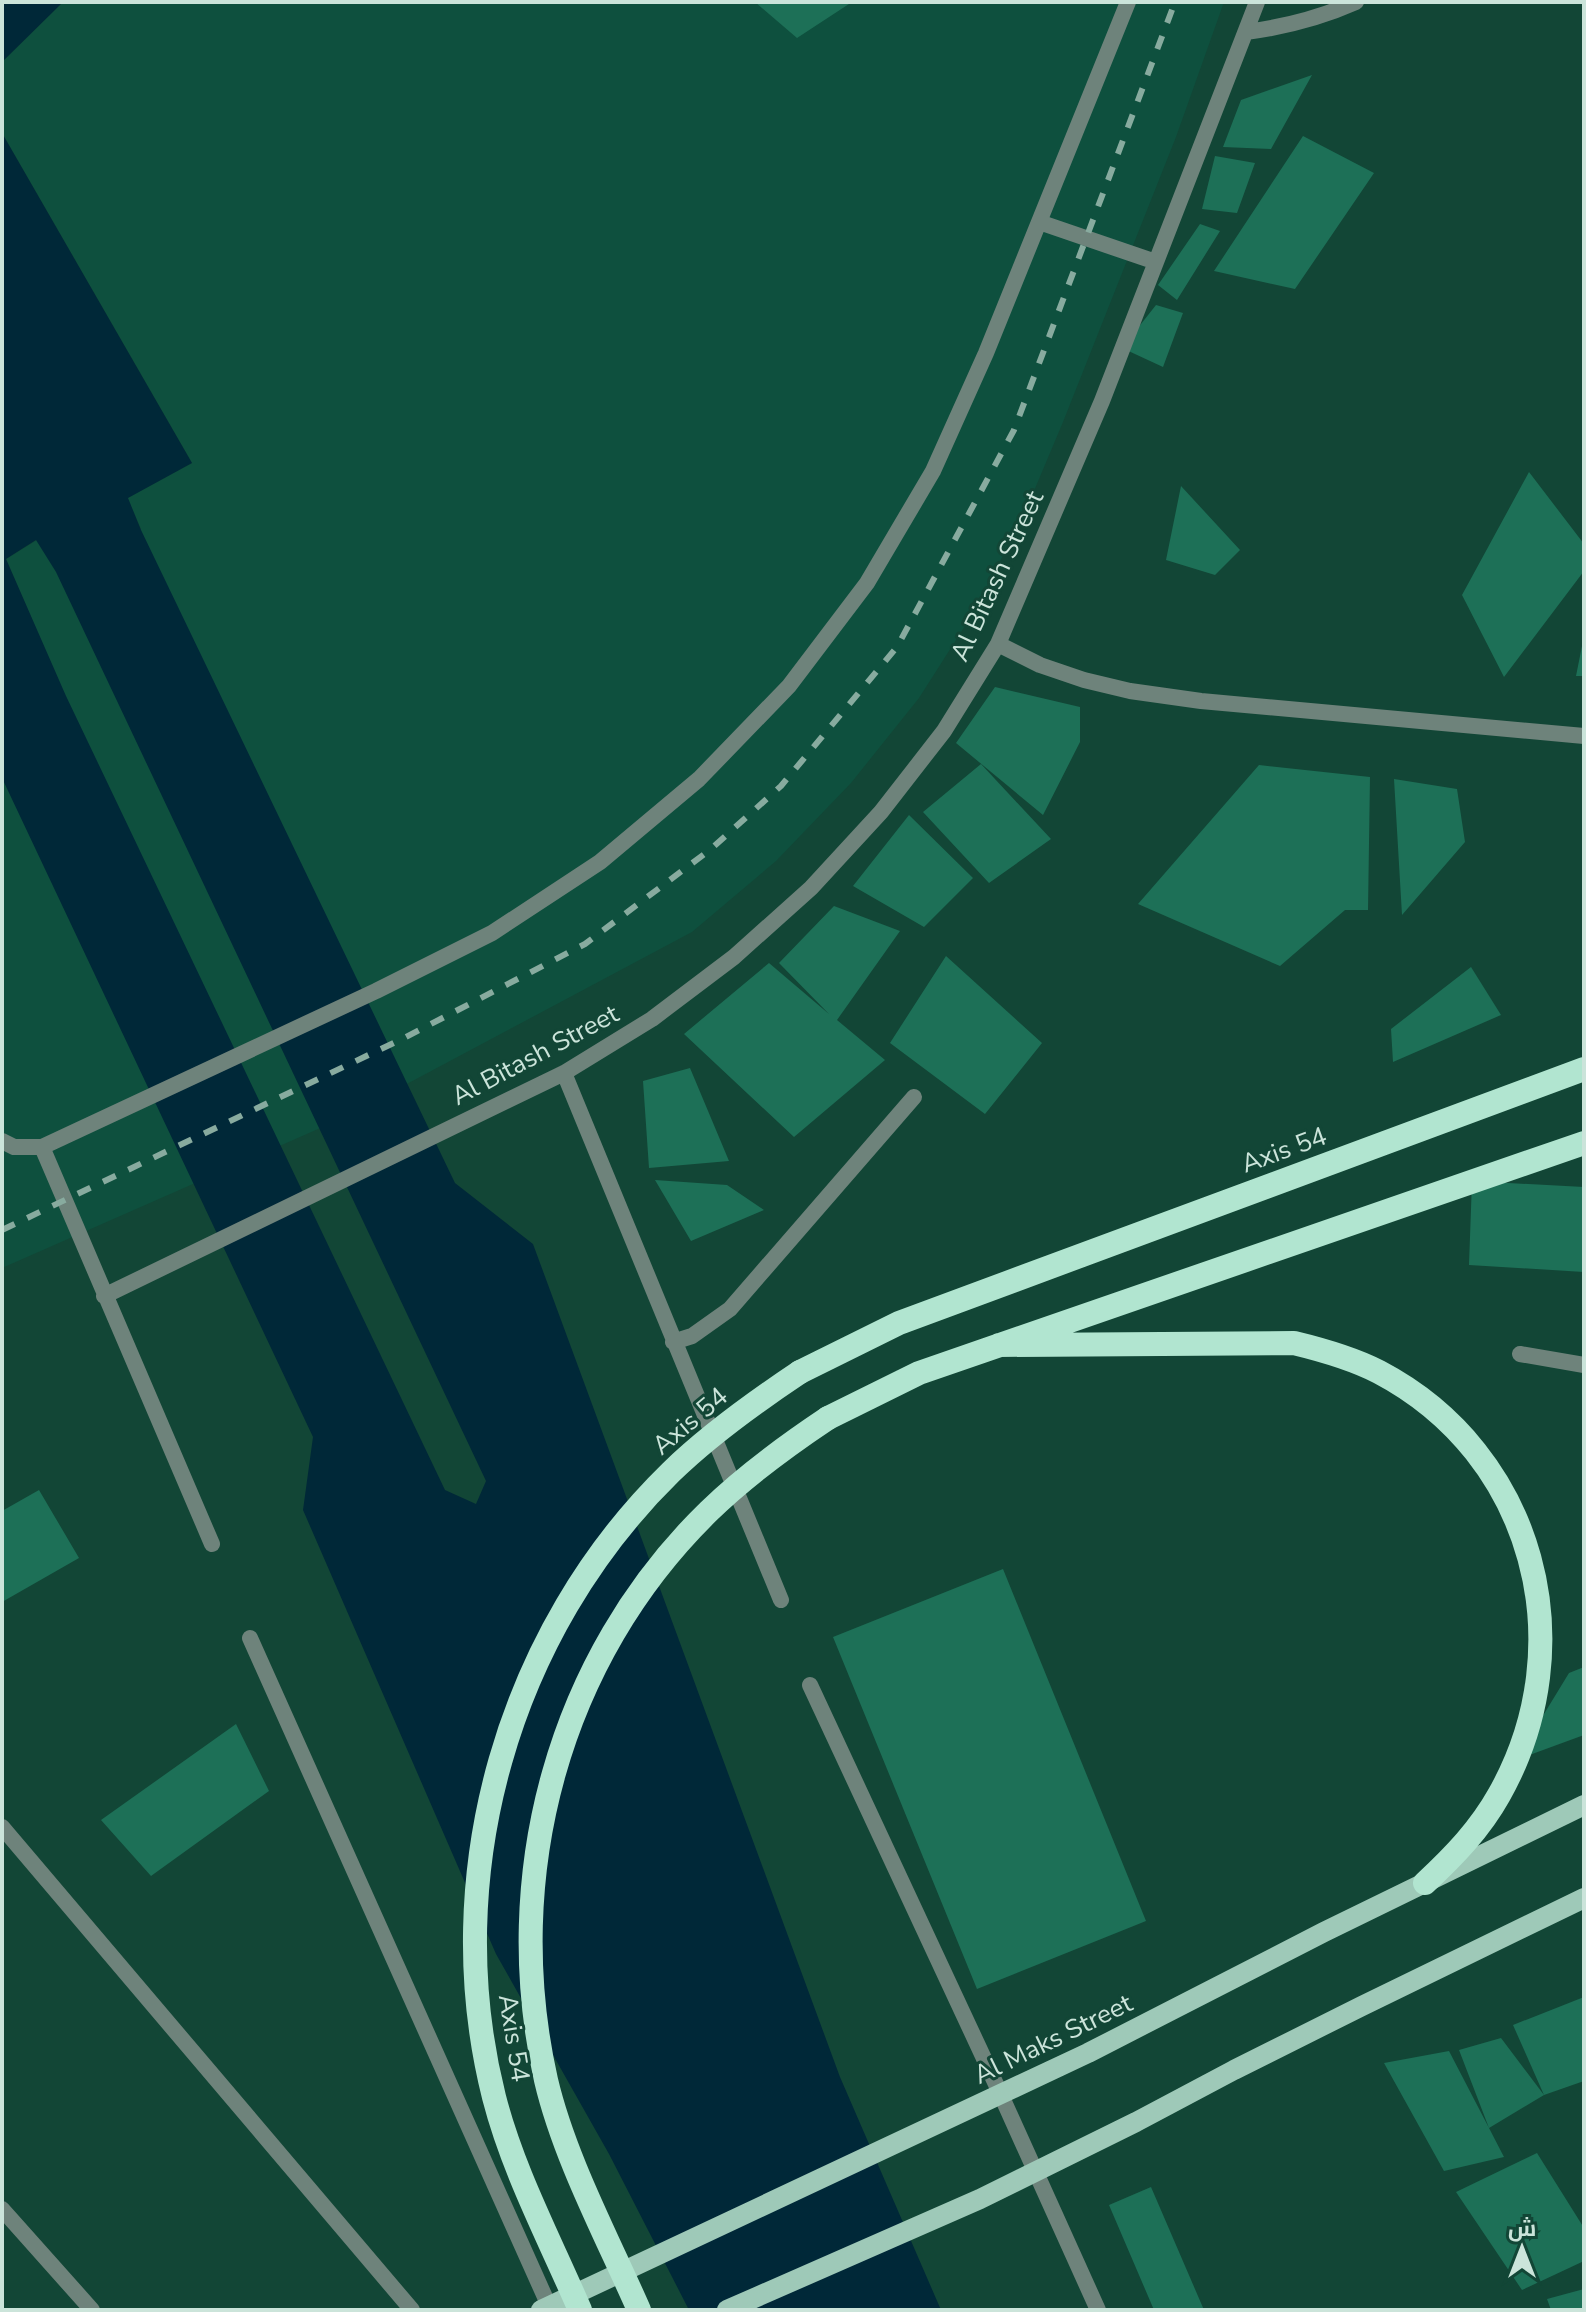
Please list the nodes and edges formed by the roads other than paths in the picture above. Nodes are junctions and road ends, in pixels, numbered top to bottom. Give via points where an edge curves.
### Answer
1 (1128, 2) edge
2 (1257, 2) edge
3 (1356, 2) edge
4 (1246, 32) junction
5 (1039, 222) junction
6 (1156, 262) junction
7 (998, 644) junction
8 (1584, 736) edge
9 (1584, 1069) edge
10 (564, 1073) junction
11 (914, 1097) dead end
12 (2, 1141) edge
13 (1584, 1143) edge
14 (42, 1147) junction
15 (104, 1296) junction
16 (673, 1342) junction
17 (999, 1345) junction
18 (1520, 1354) dead end
19 (1584, 1365) edge
20 (212, 1544) dead end
21 (781, 1600) dead end
22 (250, 1638) dead end
23 (810, 1685) dead end
24 (1584, 1805) edge
25 (2, 1827) edge
26 (1425, 1883) junction
27 (1584, 1898) edge
28 (1001, 2095) junction
29 (1037, 2170) junction
30 (3, 2212) edge
31 (545, 2308) edge
32 (92, 2310) edge
33 (412, 2310) edge
34 (580, 2310) edge
35 (639, 2310) edge
36 (727, 2310) edge
37 (1098, 2310) edge

1 - 5 street
2 - 4 street, Al Bitash Street
3 - 4 street via 1327,15
4 - 6 street, Al Bitash Street
5 - 6 street
5 - 14 street via 933,471 867,583 789,686 699,779 600,862 492,933
6 - 7 street, Al Bitash Street
7 - 8 street via 1055,670 1130,691
7 - 10 street, Al Bitash Street via 944,731 881,812 811,888 734,957 652,1019
9 - 34 highway, Axis 54, bridge via 899,1323 800,1372 711,1435 602,1550 572,1593 519,1701 487,1816 477,1905 477,1989 494,2095 509,2148
10 - 15 street, Al Bitash Street
10 - 16 street
11 - 16 street via 730,1309 692,1336
12 - 14 street via 14,1147
13 - 17 highway, Axis 54
14 - 15 street
15 - 20 street
16 - 21 street
17 - 26 highway via 1294,1343 1338,1354 1418,1396 1482,1460 1525,1539 1542,1628 1540,1673 1531,1718 1499,1795 1470,1837
17 - 35 highway, Axis 54, bridge via 919,1373 828,1418 718,1502 676,1546 619,1622 570,1720 540,1826 533,1881 530,1935 537,2034 560,2131
18 - 19 street
22 - 31 street
23 - 28 street
24 - 26 main road, Al Maks Street
25 - 33 street
26 - 28 main road, Al Maks Street
27 - 29 main road
28 - 29 street
28 - 31 main road, Al Maks Street
29 - 36 main road
29 - 37 street
30 - 32 street

